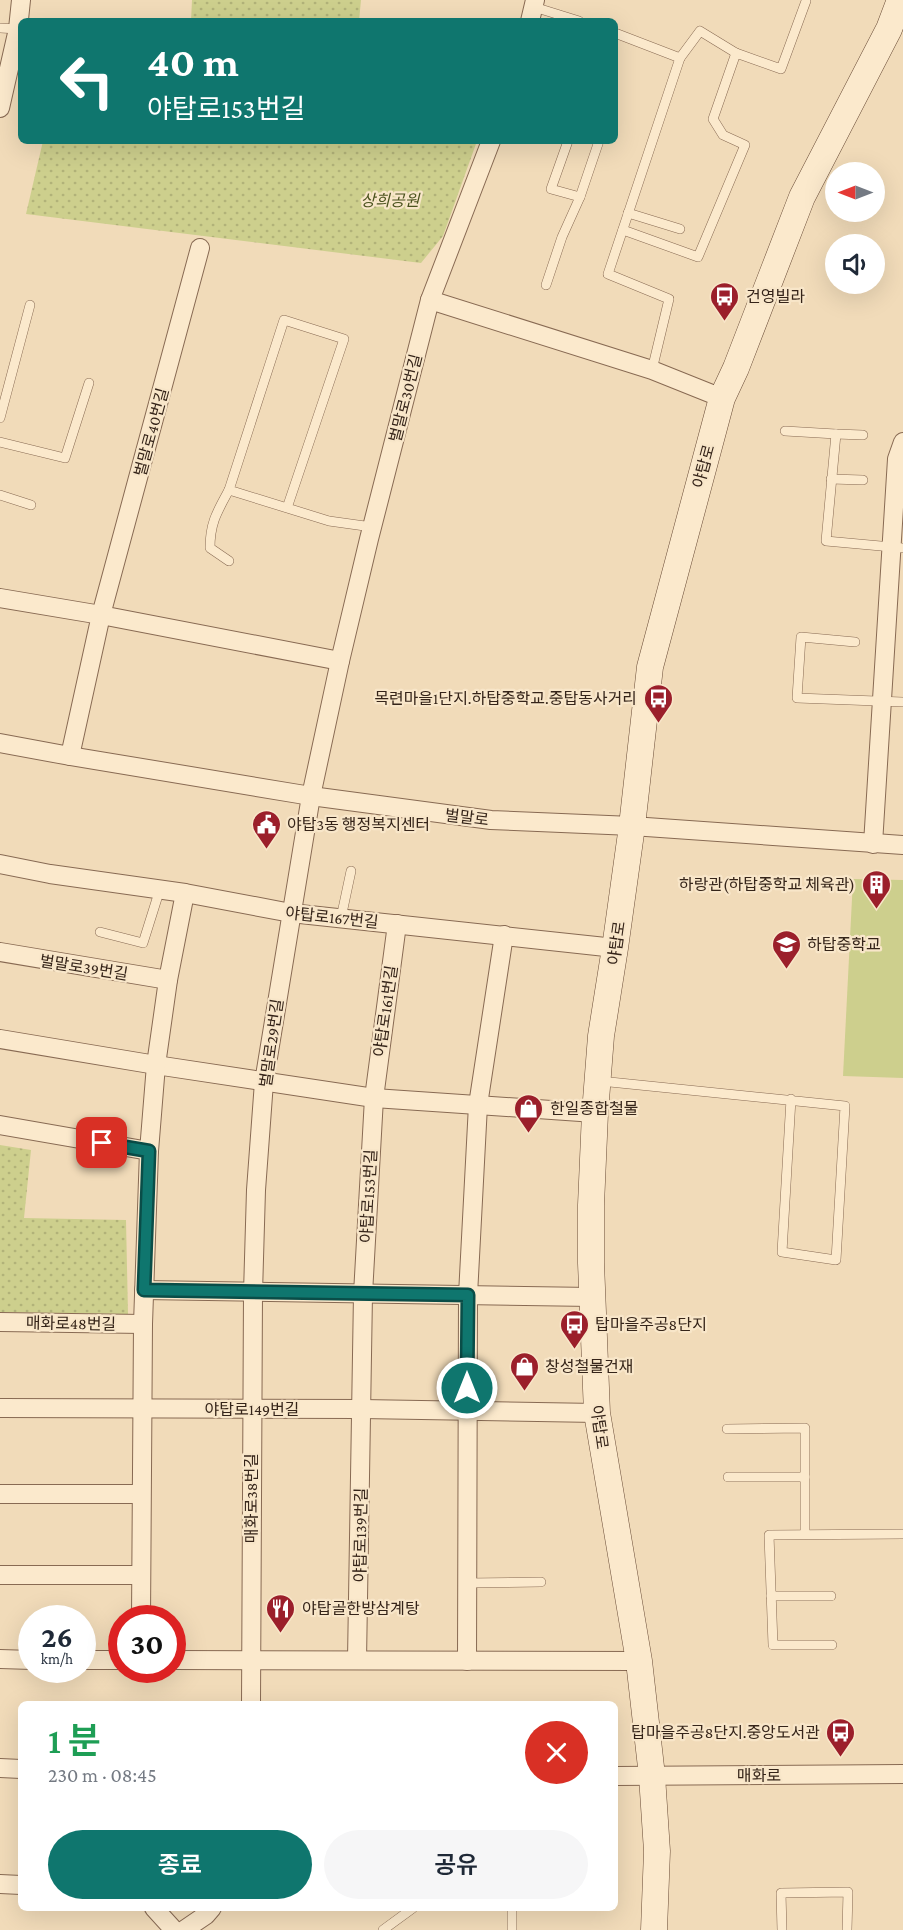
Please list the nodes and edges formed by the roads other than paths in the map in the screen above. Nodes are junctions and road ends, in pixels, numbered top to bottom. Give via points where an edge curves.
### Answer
1 (21, 0) edge
2 (900, 0) edge
3 (806, 1) edge
4 (533, 9) edge
5 (568, 18) edge
6 (9, 29) edge
7 (618, 34) edge
8 (736, 53) junction
9 (680, 58) junction
10 (0, 108) edge
11 (490, 144) edge
12 (567, 144) edge
13 (598, 144) edge
14 (580, 198) junction
15 (628, 213) junction
16 (680, 229) dead end
17 (622, 230) junction
18 (200, 248) dead end
19 (546, 285) dead end
20 (430, 300) junction
21 (30, 305) dead end
22 (652, 370) junction
23 (89, 383) dead end
24 (722, 398) junction
25 (0, 418) edge
26 (785, 431) dead end
27 (836, 434) junction
28 (863, 435) dead end
29 (0, 442) edge
30 (903, 442) edge
31 (831, 479) junction
32 (863, 480) dead end
33 (230, 490) junction
34 (0, 495) edge
35 (31, 505) dead end
36 (287, 508) junction
37 (372, 527) junction
38 (898, 548) edge
39 (230, 561) dead end
40 (0, 598) edge
41 (101, 615) junction
42 (855, 642) dead end
43 (340, 661) junction
44 (882, 702) junction
45 (903, 702) edge
46 (0, 743) edge
47 (70, 756) junction
48 (311, 796) junction
49 (632, 826) junction
50 (873, 844) junction
51 (903, 845) edge
52 (0, 864) edge
53 (351, 871) dead end
54 (160, 889) junction
55 (185, 894) junction
56 (291, 913) junction
57 (341, 918) junction
58 (397, 924) junction
59 (100, 932) dead end
60 (504, 935) junction
61 (615, 948) junction
62 (0, 952) edge
63 (168, 980) junction
64 (0, 1039) edge
65 (156, 1065) junction
66 (598, 1080) junction
67 (264, 1082) junction
68 (374, 1098) junction
69 (791, 1100) junction
70 (478, 1105) junction
71 (595, 1113) junction
72 (0, 1125) edge
73 (149, 1151) junction
74 (144, 1290) junction
75 (253, 1293) junction
76 (363, 1294) junction
77 (468, 1295) junction
78 (591, 1297) junction
79 (0, 1322) edge
80 (143, 1324) junction
81 (0, 1408) edge
82 (142, 1409) junction
83 (251, 1409) junction
84 (362, 1409) junction
85 (467, 1411) junction
86 (597, 1413) junction
87 (727, 1429) dead end
88 (728, 1477) dead end
89 (805, 1477) junction
90 (0, 1494) edge
91 (141, 1494) junction
92 (805, 1534) junction
93 (903, 1534) edge
94 (0, 1575) edge
95 (141, 1575) junction
96 (541, 1582) dead end
97 (467, 1583) junction
98 (771, 1596) junction
99 (831, 1596) dead end
100 (141, 1605) edge
101 (832, 1645) dead end
102 (0, 1659) edge
103 (18, 1659) edge
104 (186, 1660) edge
105 (252, 1660) junction
106 (357, 1660) junction
107 (467, 1661) junction
108 (639, 1661) junction
109 (251, 1701) edge
110 (0, 1768) edge
111 (18, 1769) edge
112 (903, 1774) edge
113 (618, 1776) edge
114 (652, 1776) junction
115 (0, 1884) edge
116 (18, 1885) edge
117 (157, 1911) edge
118 (210, 1911) edge
119 (409, 1911) edge
120 (512, 1911) edge
121 (174, 1930) edge
122 (184, 1930) edge
123 (383, 1930) edge
124 (512, 1930) edge
125 (654, 1930) edge
126 (782, 1930) edge
127 (847, 1930) edge

1 - 6 street
2 - 24 street, 야탑로 via 889,29 802,197
3 - 8 lane via 781,69
4 - 5 lane
6 - 10 street
7 - 9 lane
8 - 9 lane via 700,31
8 - 17 lane via 713,120 723,135 745,145 699,257
9 - 15 lane
11 - 20 street, 벌말로30번길
12 - 14 lane via 551,189
13 - 14 lane
14 - 19 lane
15 - 16 lane
15 - 17 lane
17 - 22 lane via 608,274 669,299
18 - 41 street, 벌말로40번길
20 - 22 street
20 - 37 street, 벌말로30번길
21 - 25 lane
22 - 24 street
23 - 29 lane via 65,458
24 - 49 street, 야탑로 via 650,667
26 - 27 lane
27 - 28 lane
27 - 31 lane
30 - 38 street via 897,459
31 - 32 lane
31 - 38 lane via 826,541
33 - 36 lane
33 - 36 lane via 284,320 304,326 344,339
33 - 39 lane via 210,531 210,548
34 - 35 lane
36 - 37 lane via 329,521
37 - 43 street, 벌말로30번길
38 - 44 street
40 - 41 street
41 - 43 street
41 - 47 street, 벌말로40번길
42 - 44 lane via 801,637 797,698
43 - 48 street, 벌말로30번길
44 - 45 lane
44 - 50 street
46 - 47 street, 벌말로
47 - 48 street, 벌말로
48 - 49 street, 벌말로 via 491,820
48 - 56 street, 벌말로29번길
49 - 50 street, 벌말로
49 - 61 street, 야탑로
50 - 51 street, 벌말로
52 - 54 street, 야탑로167번길
53 - 57 lane
54 - 55 street, 야탑로167번길
54 - 59 lane via 143,943
55 - 56 street, 야탑로167번길
55 - 63 street
56 - 57 street, 야탑로167번길
56 - 67 street, 벌말로29번길
57 - 58 street, 야탑로167번길
58 - 60 street, 야탑로167번길
58 - 68 street, 야탑로161번길
60 - 61 street, 야탑로167번길
60 - 70 street
61 - 66 street, 야탑로
62 - 63 street, 벌말로39번길
63 - 65 street
64 - 65 street
65 - 67 street
65 - 73 street
66 - 69 lane
66 - 71 street, 야탑로
67 - 68 street
67 - 75 street, 벌말로29번길
68 - 70 street
68 - 76 street, 야탑로153번길
69 - 69 lane via 845,1106 836,1260 782,1252
70 - 71 street
70 - 77 street
71 - 78 street, 야탑로
72 - 73 street
73 - 74 street
74 - 75 street
74 - 80 street
75 - 76 street
75 - 83 street, 매화로38번길
76 - 77 street
76 - 84 street
77 - 78 street
77 - 85 street
78 - 86 street, 야탑로
79 - 80 street, 매화로48번길
80 - 82 street
81 - 82 street, 야탑로149번길
82 - 83 street, 야탑로149번길
82 - 91 street
83 - 84 street, 야탑로149번길
83 - 105 street, 매화로38번길
84 - 85 street, 야탑로149번길
84 - 106 street, 야탑로139번길
85 - 86 street, 야탑로149번길
85 - 97 street
86 - 108 street, 야탑로
87 - 89 lane via 805,1428
88 - 89 lane
89 - 92 lane
90 - 91 street
91 - 95 street
92 - 93 lane
92 - 98 lane via 769,1535
94 - 95 street
95 - 100 street
96 - 97 lane
97 - 107 street
98 - 99 lane
98 - 101 lane via 773,1645
102 - 103 street
104 - 105 street
105 - 106 street
105 - 109 street, 매화로38번길
106 - 107 street
107 - 108 street
108 - 114 street, 야탑로
110 - 111 street
112 - 114 street, 매화로
113 - 114 street, 매화로
114 - 125 street, 야탑로 via 657,1851
115 - 116 street
117 - 121 street
118 - 122 street
119 - 123 lane
120 - 124 lane
126 - 127 lane via 781,1893 848,1892

